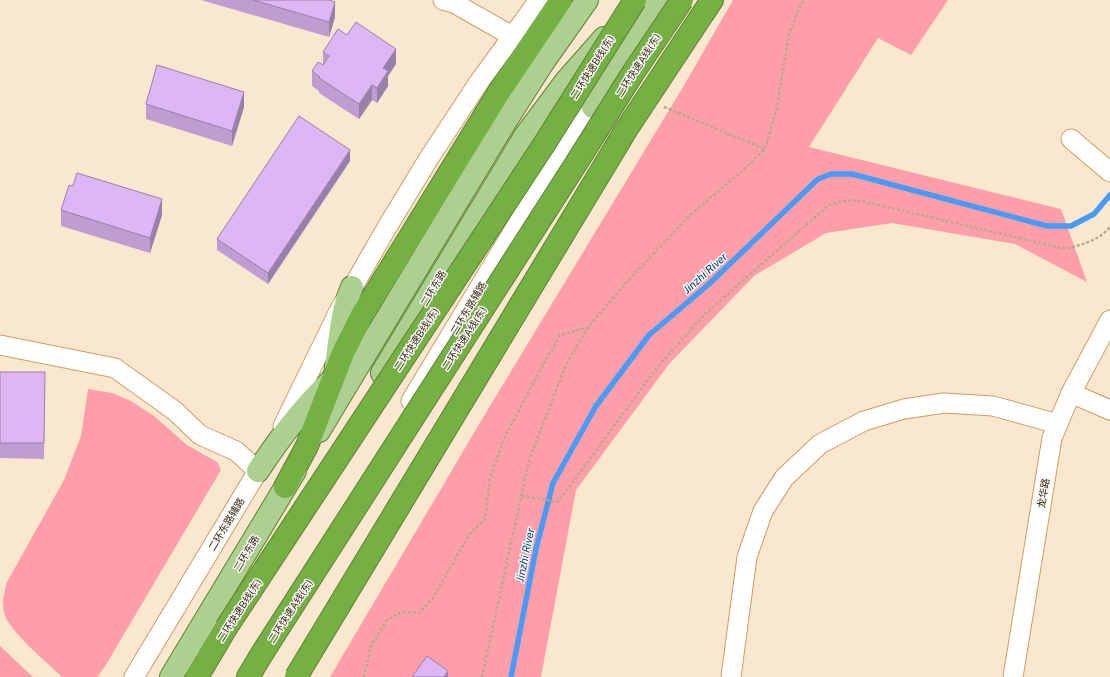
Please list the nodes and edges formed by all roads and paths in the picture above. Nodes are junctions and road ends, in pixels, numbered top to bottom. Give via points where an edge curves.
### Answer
1 (443, 0) edge
2 (539, 0) edge
3 (561, 0) edge
4 (587, 0) edge
5 (635, 0) edge
6 (642, 0) edge
7 (657, 0) edge
8 (682, 0) edge
9 (693, 0) edge
10 (712, 0) edge
11 (804, 0) edge
12 (511, 37) junction
13 (659, 105) dead end
14 (593, 107) junction
15 (1071, 139) dead end
16 (765, 149) junction
17 (1108, 171) edge
18 (1110, 227) edge
19 (352, 287) junction
20 (389, 315) junction
21 (1110, 320) edge
22 (588, 327) junction
23 (0, 345) edge
24 (333, 379) junction
25 (1071, 392) junction
26 (1110, 410) edge
27 (1058, 424) junction
28 (258, 472) junction
29 (285, 487) junction
30 (522, 496) junction
31 (134, 677) edge
32 (171, 677) edge
33 (198, 677) edge
34 (245, 677) edge
35 (248, 677) edge
36 (296, 677) edge
37 (364, 677) edge
38 (482, 677) edge
39 (730, 677) edge
40 (1013, 677) edge

1 - 12 street via 454,3
2 - 12 street, 二环东路辅路
3 - 24 highway via 499,92 370,300 348,340
4 - 20 main road, 二环东路 via 507,119
5 - 33 highway, 二环快速B线(东), bridge via 545,143 230,621
6 - 33 main road, 二环东路, bridge via 580,64 525,136
7 - 14 main road
8 - 35 highway, 二环快速A线(东), bridge
9 - 14 street, 二环东路辅路
10 - 36 highway, bridge via 626,130
11 - 16 path via 788,34 777,107
12 - 19 street, 二环东路辅路 via 426,164
13 - 16 path
14 - 34 street, 二环东路辅路 via 561,152
15 - 17 street
16 - 22 path via 688,217
18 - 30 path via 1093,241 1066,249 857,200 829,205 705,314 659,365 558,502
19 - 24 main road via 342,317
19 - 28 street, 二环东路辅路
20 - 24 main road via 376,333
20 - 29 main road, 二环东路
21 - 25 street, 龙华路
22 - 30 path via 566,365 529,460
22 - 37 path via 560,335 504,440 490,478 485,519 469,535 433,598 419,613 402,612 387,620 371,646
23 - 28 street via 115,368 175,411 200,435 236,451
24 - 28 main road via 292,424
24 - 29 highway via 313,434
25 - 26 street
25 - 27 street, 龙华路
27 - 39 street via 993,406 944,403 904,409 864,421 820,444 784,478 763,511 747,557
27 - 40 street, 龙华路 via 1052,438
28 - 31 street, 二环东路辅路
29 - 32 main road, 二环东路
30 - 38 path

